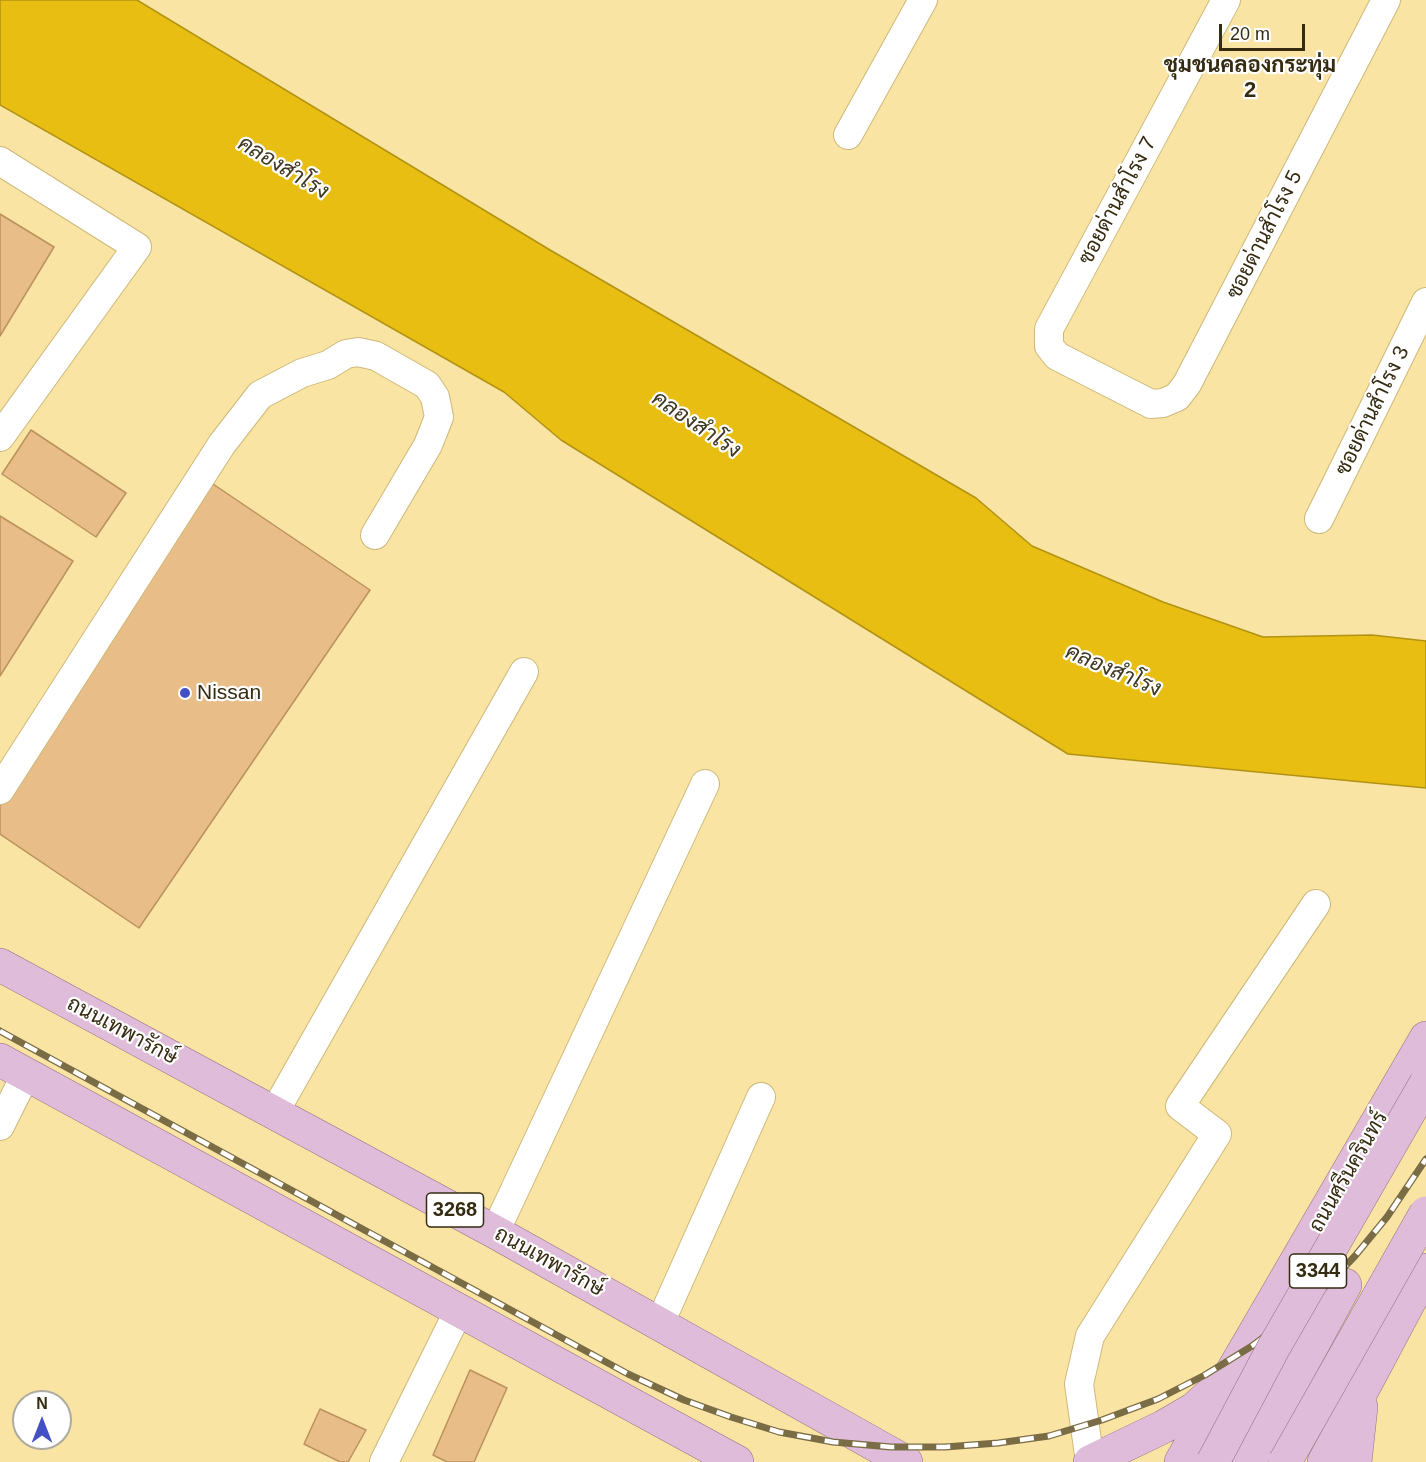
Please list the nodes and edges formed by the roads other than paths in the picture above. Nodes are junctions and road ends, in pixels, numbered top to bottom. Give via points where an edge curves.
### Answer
1 (923, 0) edge
2 (1386, 0) edge
3 (1219, 2) edge
4 (849, 135) dead end
5 (0, 161) edge
6 (1426, 302) edge
7 (1104, 380) joint
8 (0, 437) edge
9 (1319, 519) dead end
10 (375, 535) dead end
11 (524, 672) dead end
12 (705, 784) dead end
13 (0, 790) edge
14 (1316, 904) dead end
15 (0, 965) edge
16 (1426, 1038) edge
17 (13, 1067) edge
18 (1426, 1083) edge
19 (761, 1097) dead end
20 (274, 1113) junction
21 (0, 1126) edge
22 (1329, 1207) junction
23 (1426, 1213) edge
24 (495, 1232) junction
25 (1426, 1268) edge
26 (1345, 1285) junction
27 (459, 1310) junction
28 (660, 1323) junction
29 (1228, 1379) junction
30 (1363, 1388) junction
31 (732, 1461) edge
32 (384, 1462) edge
33 (906, 1462) edge
34 (1090, 1462) edge
35 (1181, 1462) edge
36 (1213, 1462) edge
37 (1249, 1462) edge
38 (1285, 1462) edge
39 (1324, 1462) edge
40 (1355, 1462) edge

1 - 4 street
2 - 7 street, ซอยด่านสำโรง 5 via 1187,384 1177,397 1151,404
3 - 7 street, ซอยด่านสำโรง 7 via 1049,329 1049,346 1057,356
5 - 8 street via 137,248
6 - 9 street, ซอยด่านสำโรง 3
10 - 13 street via 440,417 427,385 376,356 358,352 302,373 260,395 222,444
11 - 20 street
12 - 24 street
14 - 34 street via 1180,1106 1217,1134 1090,1336 1079,1384
15 - 20 main road, ถนนเทพารักษ์ / 3268
16 - 22 main road, ถนนศรีนครินทร์ / 3344
17 - 21 street
17 - 27 main road
18 - 36 main road, ถนนศรีนครินทร์ / 3344, bridge via 1274,1347
19 - 28 street
20 - 24 main road, ถนนเทพารักษ์ / 3268
22 - 26 main road via 1320,1257 1334,1279
22 - 29 main road, ถนนศรีนครินทร์ / 3344
23 - 38 main road, bridge
24 - 28 main road, ถนนเทพารักษ์ / 3268
25 - 26 main road via 1394,1294 1361,1294
25 - 30 main road
26 - 37 main road
27 - 31 main road
27 - 32 street
28 - 33 main road, ถนนเทพารักษ์ / 3268
29 - 34 main road via 1194,1409
29 - 35 main road, ถนนศรีนครินทร์ / 3344
30 - 39 main road
30 - 40 main road

